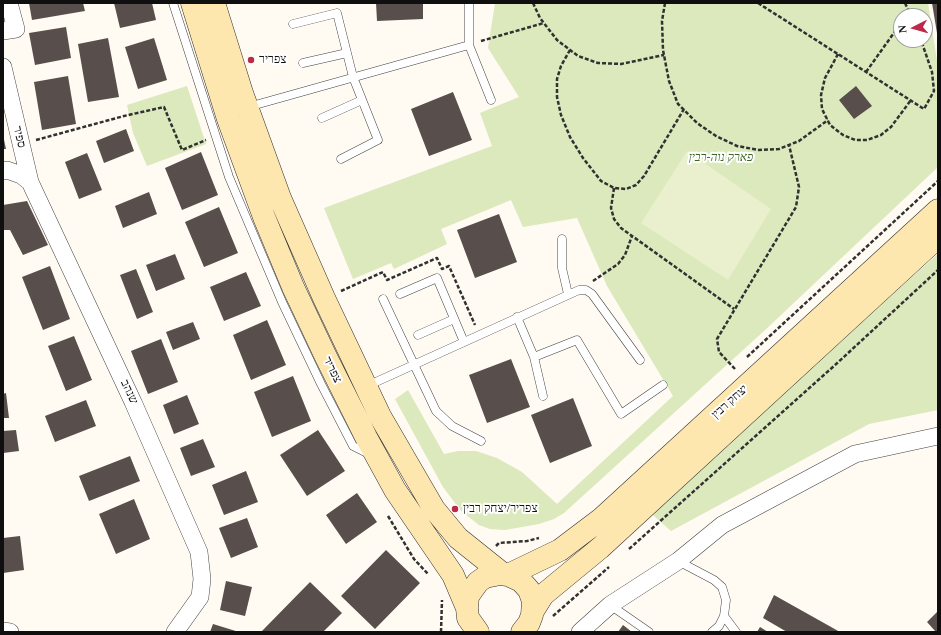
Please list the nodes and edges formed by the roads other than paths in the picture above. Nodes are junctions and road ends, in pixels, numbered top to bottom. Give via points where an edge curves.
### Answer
1 (9, 3) edge
2 (173, 3) edge
3 (192, 3) edge
4 (214, 3) edge
5 (469, 3) edge
6 (293, 24) dead end
7 (3, 31) edge
8 (469, 45) junction
9 (347, 53) junction
10 (303, 63) dead end
11 (3, 67) edge
12 (353, 77) junction
13 (362, 100) junction
14 (492, 100) dead end
15 (247, 107) junction
16 (322, 118) dead end
17 (341, 159) dead end
18 (3, 171) edge
19 (30, 182) junction
20 (938, 210) edge
21 (938, 237) edge
22 (562, 239) dead end
23 (400, 294) dead end
24 (568, 294) junction
25 (383, 299) dead end
26 (517, 317) junction
27 (454, 319) junction
28 (418, 335) dead end
29 (464, 342) junction
30 (534, 357) junction
31 (640, 360) dead end
32 (413, 365) junction
33 (663, 385) dead end
34 (355, 391) junction
35 (543, 396) dead end
36 (938, 436) edge
37 (481, 441) dead end
38 (378, 458) junction
39 (678, 561) junction
40 (506, 574) junction
41 (610, 605) junction
42 (467, 609) junction
43 (724, 616) junction
44 (532, 624) edge
45 (3, 631) edge
46 (10, 632) edge
47 (175, 632) edge
48 (462, 632) edge
49 (478, 632) edge
50 (580, 632) edge
51 (649, 632) edge
52 (712, 632) edge
53 (736, 632) edge

1 - 7 street via 16,29
2 - 38 lane via 216,136 251,232 282,302 353,446
3 - 34 street, צפריר via 215,80 264,217 293,287
4 - 15 street, צפריר
5 - 8 lane
6 - 9 lane via 337,13
8 - 12 lane
8 - 14 lane
9 - 10 lane
9 - 12 lane
11 - 19 street, ספיר
12 - 13 lane
12 - 15 lane
13 - 16 lane
13 - 17 lane via 378,140
15 - 34 street, צפריר
18 - 19 street via 21,175
19 - 47 street, שנהב via 133,402 199,552 202,579 200,597
20 - 40 street, יצחק רבין via 601,519 560,550
21 - 44 street, יצחק רבין via 600,548 542,595
22 - 24 lane via 562,268
23 - 27 lane via 437,278
24 - 26 lane
24 - 31 lane via 579,290 586,290 592,294
25 - 32 lane
26 - 29 lane
26 - 30 lane
27 - 28 lane
27 - 29 lane
29 - 32 lane
30 - 33 lane via 577,340 621,414
30 - 35 lane
32 - 34 lane
32 - 37 lane via 436,411 452,426
34 - 38 street, צפריר
34 - 40 street, צפריר via 397,448 434,509 458,538 488,550
36 - 39 street via 856,454 722,525
38 - 42 street, צפריר via 395,490 456,582
39 - 41 street
39 - 43 lane via 722,587 726,600
40 - 42 street, יצחק רבין via 492,574 478,582 468,596
40 - 44 street, צפריר via 521,581 528,590 533,601
41 - 50 street
41 - 51 lane
42 - 48 street, יצחק רבין
42 - 49 street, צפריר
43 - 52 lane
43 - 53 lane
45 - 46 street

